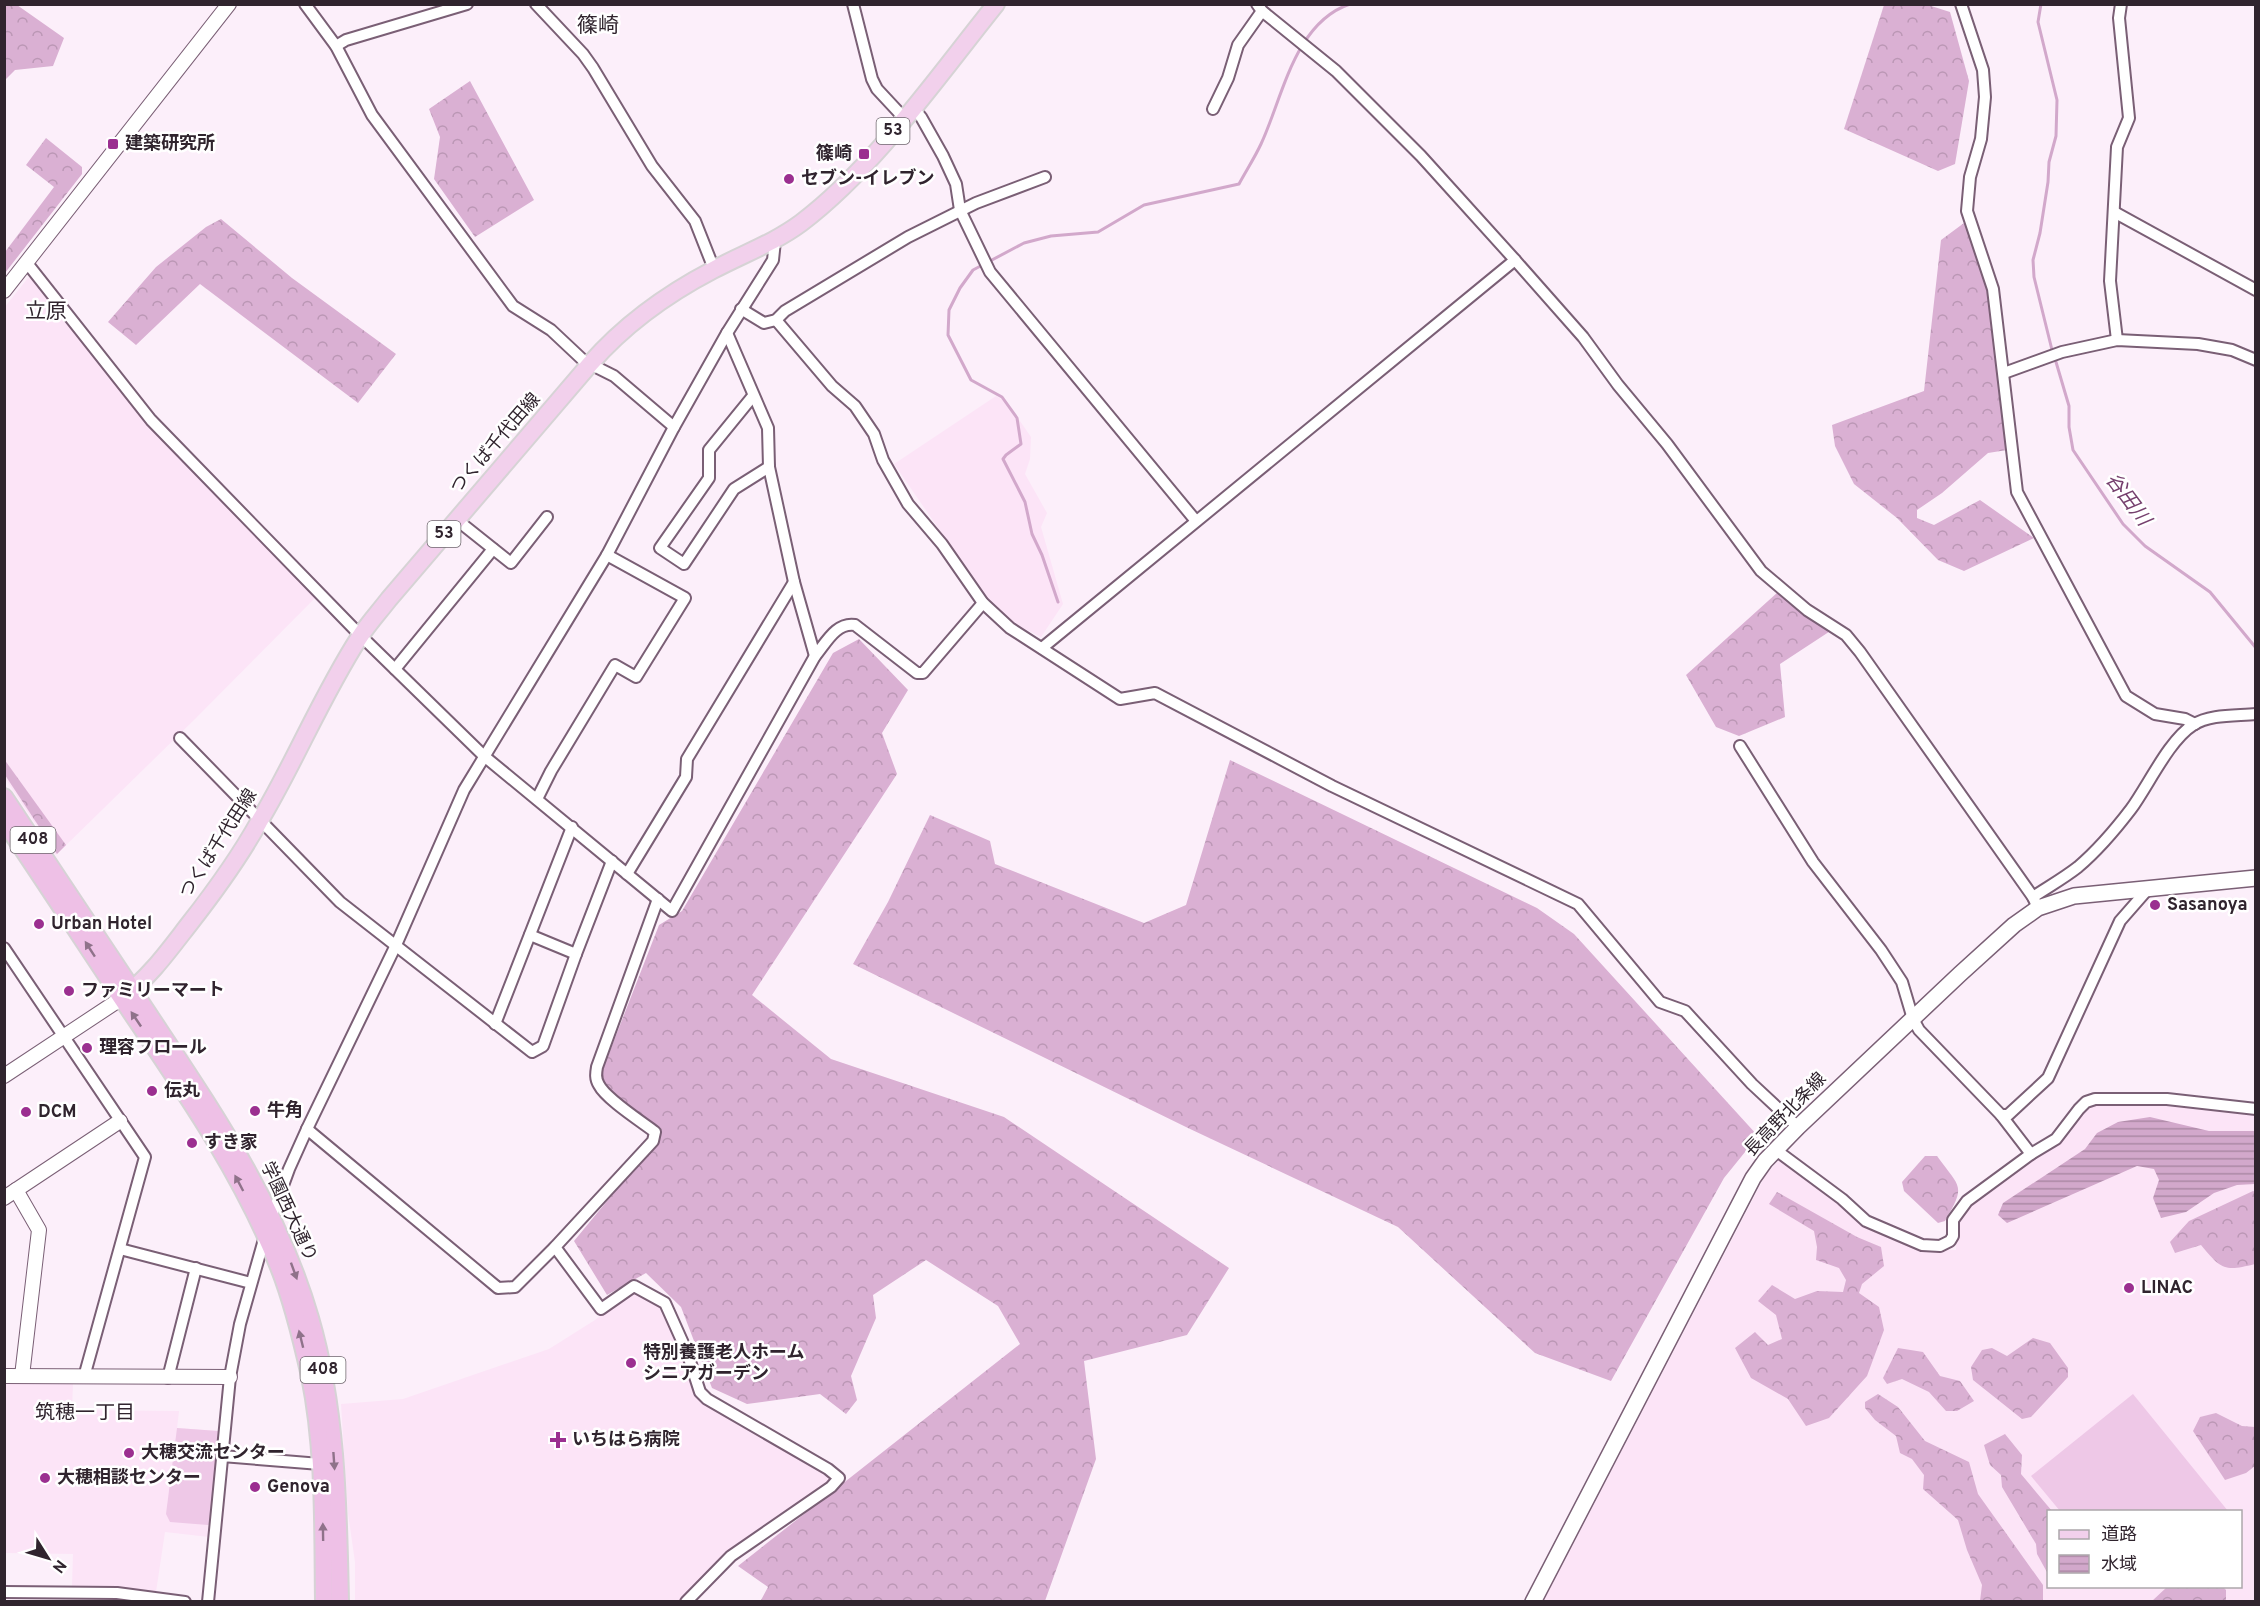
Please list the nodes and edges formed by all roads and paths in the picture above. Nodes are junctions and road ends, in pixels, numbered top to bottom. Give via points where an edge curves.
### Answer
1 (229, 4) edge
2 (305, 4) edge
3 (467, 4) edge
4 (536, 4) edge
5 (996, 4) edge
6 (1961, 4) edge
7 (2121, 4) edge
8 (856, 7) edge
9 (1260, 8) edge
10 (336, 46) junction
11 (1213, 109) dead end
12 (908, 112) junction
13 (1045, 177) dead end
14 (960, 210) junction
15 (2114, 212) junction
16 (775, 241) junction
17 (1515, 260) junction
18 (27, 262) junction
19 (714, 269) junction
20 (2256, 290) edge
21 (4, 291) edge
22 (741, 309) junction
23 (776, 320) junction
24 (727, 333) junction
25 (2116, 340) junction
26 (2256, 360) edge
27 (590, 364) junction
28 (2004, 373) junction
29 (753, 396) junction
30 (674, 427) junction
31 (769, 467) junction
32 (548, 517) dead end
33 (457, 520) junction
34 (1196, 521) junction
35 (493, 549) junction
36 (607, 555) junction
37 (794, 582) junction
38 (983, 603) junction
39 (360, 636) junction
40 (1042, 648) junction
41 (815, 656) junction
42 (395, 669) junction
43 (2256, 714) edge
44 (2195, 724) junction
45 (180, 738) dead end
46 (1740, 746) dead end
47 (484, 756) junction
48 (4, 797) edge
49 (537, 799) junction
50 (4, 821) edge
51 (260, 821) junction
52 (572, 827) junction
53 (612, 861) junction
54 (627, 874) junction
55 (2256, 878) edge
56 (2148, 889) junction
57 (658, 899) junction
58 (2035, 903) junction
59 (530, 935) junction
60 (396, 945) junction
61 (5, 950) edge
62 (576, 954) junction
63 (127, 994) junction
64 (1912, 1019) junction
65 (495, 1024) junction
66 (63, 1037) junction
67 (4, 1076) edge
68 (2256, 1109) edge
69 (2001, 1115) junction
70 (120, 1121) junction
71 (1798, 1127) junction
72 (307, 1129) junction
73 (1776, 1150) junction
74 (2031, 1154) junction
75 (10, 1194) edge
76 (271, 1217) junction
77 (265, 1235) junction
78 (555, 1247) junction
79 (120, 1249) junction
80 (196, 1268) junction
81 (251, 1283) junction
82 (4, 1376) edge
83 (22, 1376) junction
84 (84, 1377) junction
85 (230, 1377) junction
86 (168, 1378) junction
87 (222, 1456) junction
88 (320, 1464) junction
89 (4, 1592) edge
90 (185, 1602) edge
91 (208, 1602) edge
92 (324, 1602) edge
93 (340, 1602) edge
94 (686, 1602) edge
95 (1533, 1602) edge

1 - 18 street
2 - 10 street
3 - 10 street
4 - 19 street via 583,54 652,166 695,221
5 - 12 main road, つくば千代田線 / 53
6 - 28 street via 1983,70 1985,97 1982,139 1970,177 1967,211 1993,289
7 - 15 street via 2129,118 2117,147
8 - 12 street via 872,79 877,89
9 - 11 street via 1238,45
9 - 17 street via 1336,71 1421,156
10 - 27 street via 377,123 513,306 551,330
12 - 14 street via 921,117 938,146 956,184
12 - 16 main road, つくば千代田線 / 53 via 840,189
13 - 14 street
14 - 23 street via 908,237
14 - 34 street via 990,272
15 - 20 street
15 - 25 street via 2110,282
16 - 19 main road, つくば千代田線 / 53
16 - 22 street via 773,260
17 - 34 street
17 - 58 street via 1583,337 1761,571 1807,610 1846,635 1860,652
18 - 21 street
18 - 39 street via 151,420
19 - 27 main road, つくば千代田線 / 53 via 634,321
22 - 23 street via 764,323
22 - 24 street
23 - 38 street via 832,386 855,406 874,434 908,504
24 - 29 street
24 - 30 street
25 - 26 street via 2198,344 2232,350
25 - 28 street via 2062,352
27 - 30 street via 614,376
27 - 33 main road, つくば千代田線 / 53
28 - 44 street via 2017,492 2126,696 2155,714
29 - 31 street via 768,428
29 - 31 street via 709,450 709,478 660,548 684,564 734,489
30 - 36 street
31 - 37 street
32 - 35 street via 511,563
33 - 35 street
33 - 39 main road, つくば千代田線 / 53
34 - 40 street
35 - 42 street
36 - 47 street
36 - 49 street via 685,598 636,677 615,665
37 - 41 street
37 - 54 street via 687,759 686,777
38 - 40 street via 1010,628
38 - 41 street via 923,673 917,673 855,625 838,628
39 - 42 street
39 - 51 main road, つくば千代田線 / 53
40 - 71 street via 1119,699 1155,693 1332,786 1578,904 1660,1002 1685,1011
41 - 57 street via 672,911
42 - 47 street
43 - 44 street via 2212,718
44 - 58 street via 2162,759 2112,834
45 - 51 street
46 - 64 street via 1813,862 1902,982
47 - 49 street
47 - 60 street via 464,790
48 - 63 highway, 学園西大通り / 408
49 - 52 street
63 -> 50 highway, 学園西大通り / 408
51 - 60 street via 340,902
51 - 63 main road, つくば千代田線 / 53 via 157,966
52 - 53 street
52 - 59 street
53 - 54 street
53 - 62 street
54 - 57 street
55 - 56 main road, 長高野北条線
56 - 58 main road, 長高野北条線
56 - 69 street via 2120,921 2048,1078 2008,1115
57 - 78 street via 595,1076 607,1094 655,1132 653,1141
58 - 64 main road, 長高野北条線
59 - 62 street
59 - 65 street
60 - 65 street
60 - 72 street
61 - 66 street
62 - 65 street via 543,1046 532,1052
63 - 66 street
63 - 76 highway, 学園西大通り / 408 via 220,1122
77 -> 63 highway, 学園西大通り / 408 via 211,1133
64 - 69 street
64 - 71 main road, 長高野北条線
66 - 67 street
66 - 70 street
68 - 74 street via 2167,1099 2095,1099 2079,1108 2056,1139
69 - 74 street
70 - 75 street
70 - 79 street via 145,1158
71 - 73 main road, 長高野北条線
72 - 76 street
72 - 78 street via 498,1288 515,1287
73 - 74 street via 1866,1221 1922,1245 1940,1246 1953,1236 1953,1220 1967,1201
73 - 95 main road, 長高野北条線 via 1753,1178
75 - 83 street via 39,1230
76 - 77 street
76 -> 93 highway, 学園西大通り / 408 via 301,1288 321,1359 333,1441
77 - 81 street
88 -> 77 highway, 学園西大通り / 408 via 318,1430 302,1343
78 - 94 street via 601,1309 634,1287 666,1303 700,1392 838,1478 831,1487 731,1556
79 - 80 street
79 - 84 street
80 - 81 street
80 - 86 street
81 - 85 street
82 - 83 street
83 - 84 street
84 - 86 street
85 - 86 street
85 - 87 street
87 - 88 street
87 - 91 street
92 -> 88 highway, 学園西大通り / 408
89 - 90 street via 117,1593

